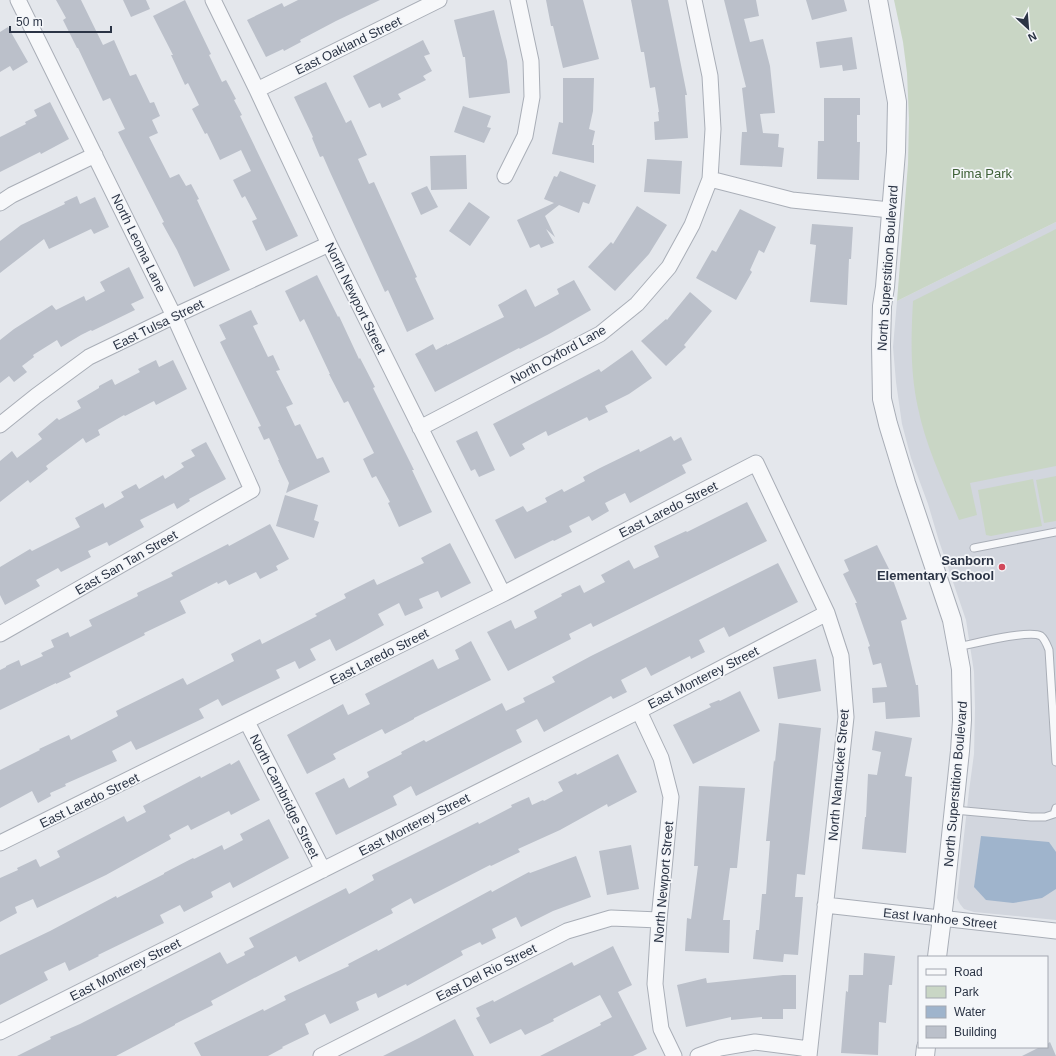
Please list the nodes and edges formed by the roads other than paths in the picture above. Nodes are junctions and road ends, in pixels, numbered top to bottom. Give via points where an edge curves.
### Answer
1 (18, 0) edge
2 (213, 0) edge
3 (439, 0) edge
4 (518, 0) edge
5 (694, 0) edge
6 (878, 0) edge
7 (257, 90) junction
8 (95, 155) junction
9 (505, 176) dead end
10 (710, 179) junction
11 (0, 203) edge
12 (890, 210) junction
13 (329, 244) junction
14 (174, 316) junction
15 (0, 425) edge
16 (420, 428) junction
17 (756, 463) joint
18 (252, 490) joint
19 (1056, 532) edge
20 (974, 548) dead end
21 (503, 594) junction
22 (827, 613) junction
23 (0, 634) edge
24 (957, 647) junction
25 (639, 711) junction
26 (248, 722) junction
27 (1056, 762) edge
28 (1056, 808) edge
29 (954, 810) junction
30 (0, 844) edge
31 (323, 870) junction
32 (825, 905) junction
33 (942, 918) junction
34 (659, 920) junction
35 (1056, 931) edge
36 (937, 956) edge
37 (0, 1032) edge
38 (809, 1053) edge
39 (321, 1056) edge
40 (674, 1056) edge
41 (698, 1056) edge

1 - 8 street, North Leoma Lane
2 - 7 street, North Newport Street
3 - 7 street, East Oakland Street
4 - 9 street via 531,62 532,97 525,136
5 - 10 street, North Oxford Lane via 710,76 713,129
6 - 12 street, North Superstition Boulevard via 897,102 896,152
7 - 13 street, North Newport Street
8 - 11 street
8 - 14 street, North Leoma Lane
10 - 12 street via 792,200
10 - 16 street, North Oxford Lane via 692,225 669,267 637,304 600,334
12 - 24 street, North Superstition Boulevard via 882,306 882,399 906,483 952,620
13 - 14 street, East Tulsa Street
13 - 16 street, North Newport Street
14 - 15 street, East Tulsa Street via 89,357
14 - 18 street, North Leoma Lane
16 - 21 street, North Newport Street
17 - 21 street, East Laredo Street
17 - 22 street, North Nantucket Street
18 - 23 street, East San Tan Street
19 - 20 lane
21 - 26 street, East Laredo Street
22 - 25 street, East Monterey Street
22 - 32 street, North Nantucket Street via 841,656 846,717
24 - 27 lane via 1016,635 1034,634 1042,637 1049,650
24 - 29 street, North Superstition Boulevard via 962,720
25 - 31 street, East Monterey Street
25 - 34 street, North Newport Street via 661,758 671,797
26 - 30 street, East Laredo Street
26 - 31 street, North Cambridge Street
28 - 29 lane via 1054,814 1045,818
29 - 33 street, North Superstition Boulevard
31 - 37 street, East Monterey Street
32 - 33 street, East Ivanhoe Street
32 - 38 street, North Nantucket Street
33 - 35 street, East Ivanhoe Street
33 - 36 street, North Superstition Boulevard
34 - 39 street, East Del Rio Street via 611,918 567,931
34 - 40 street, North Newport Street via 655,984 661,1029
38 - 41 street via 755,1042 720,1048

